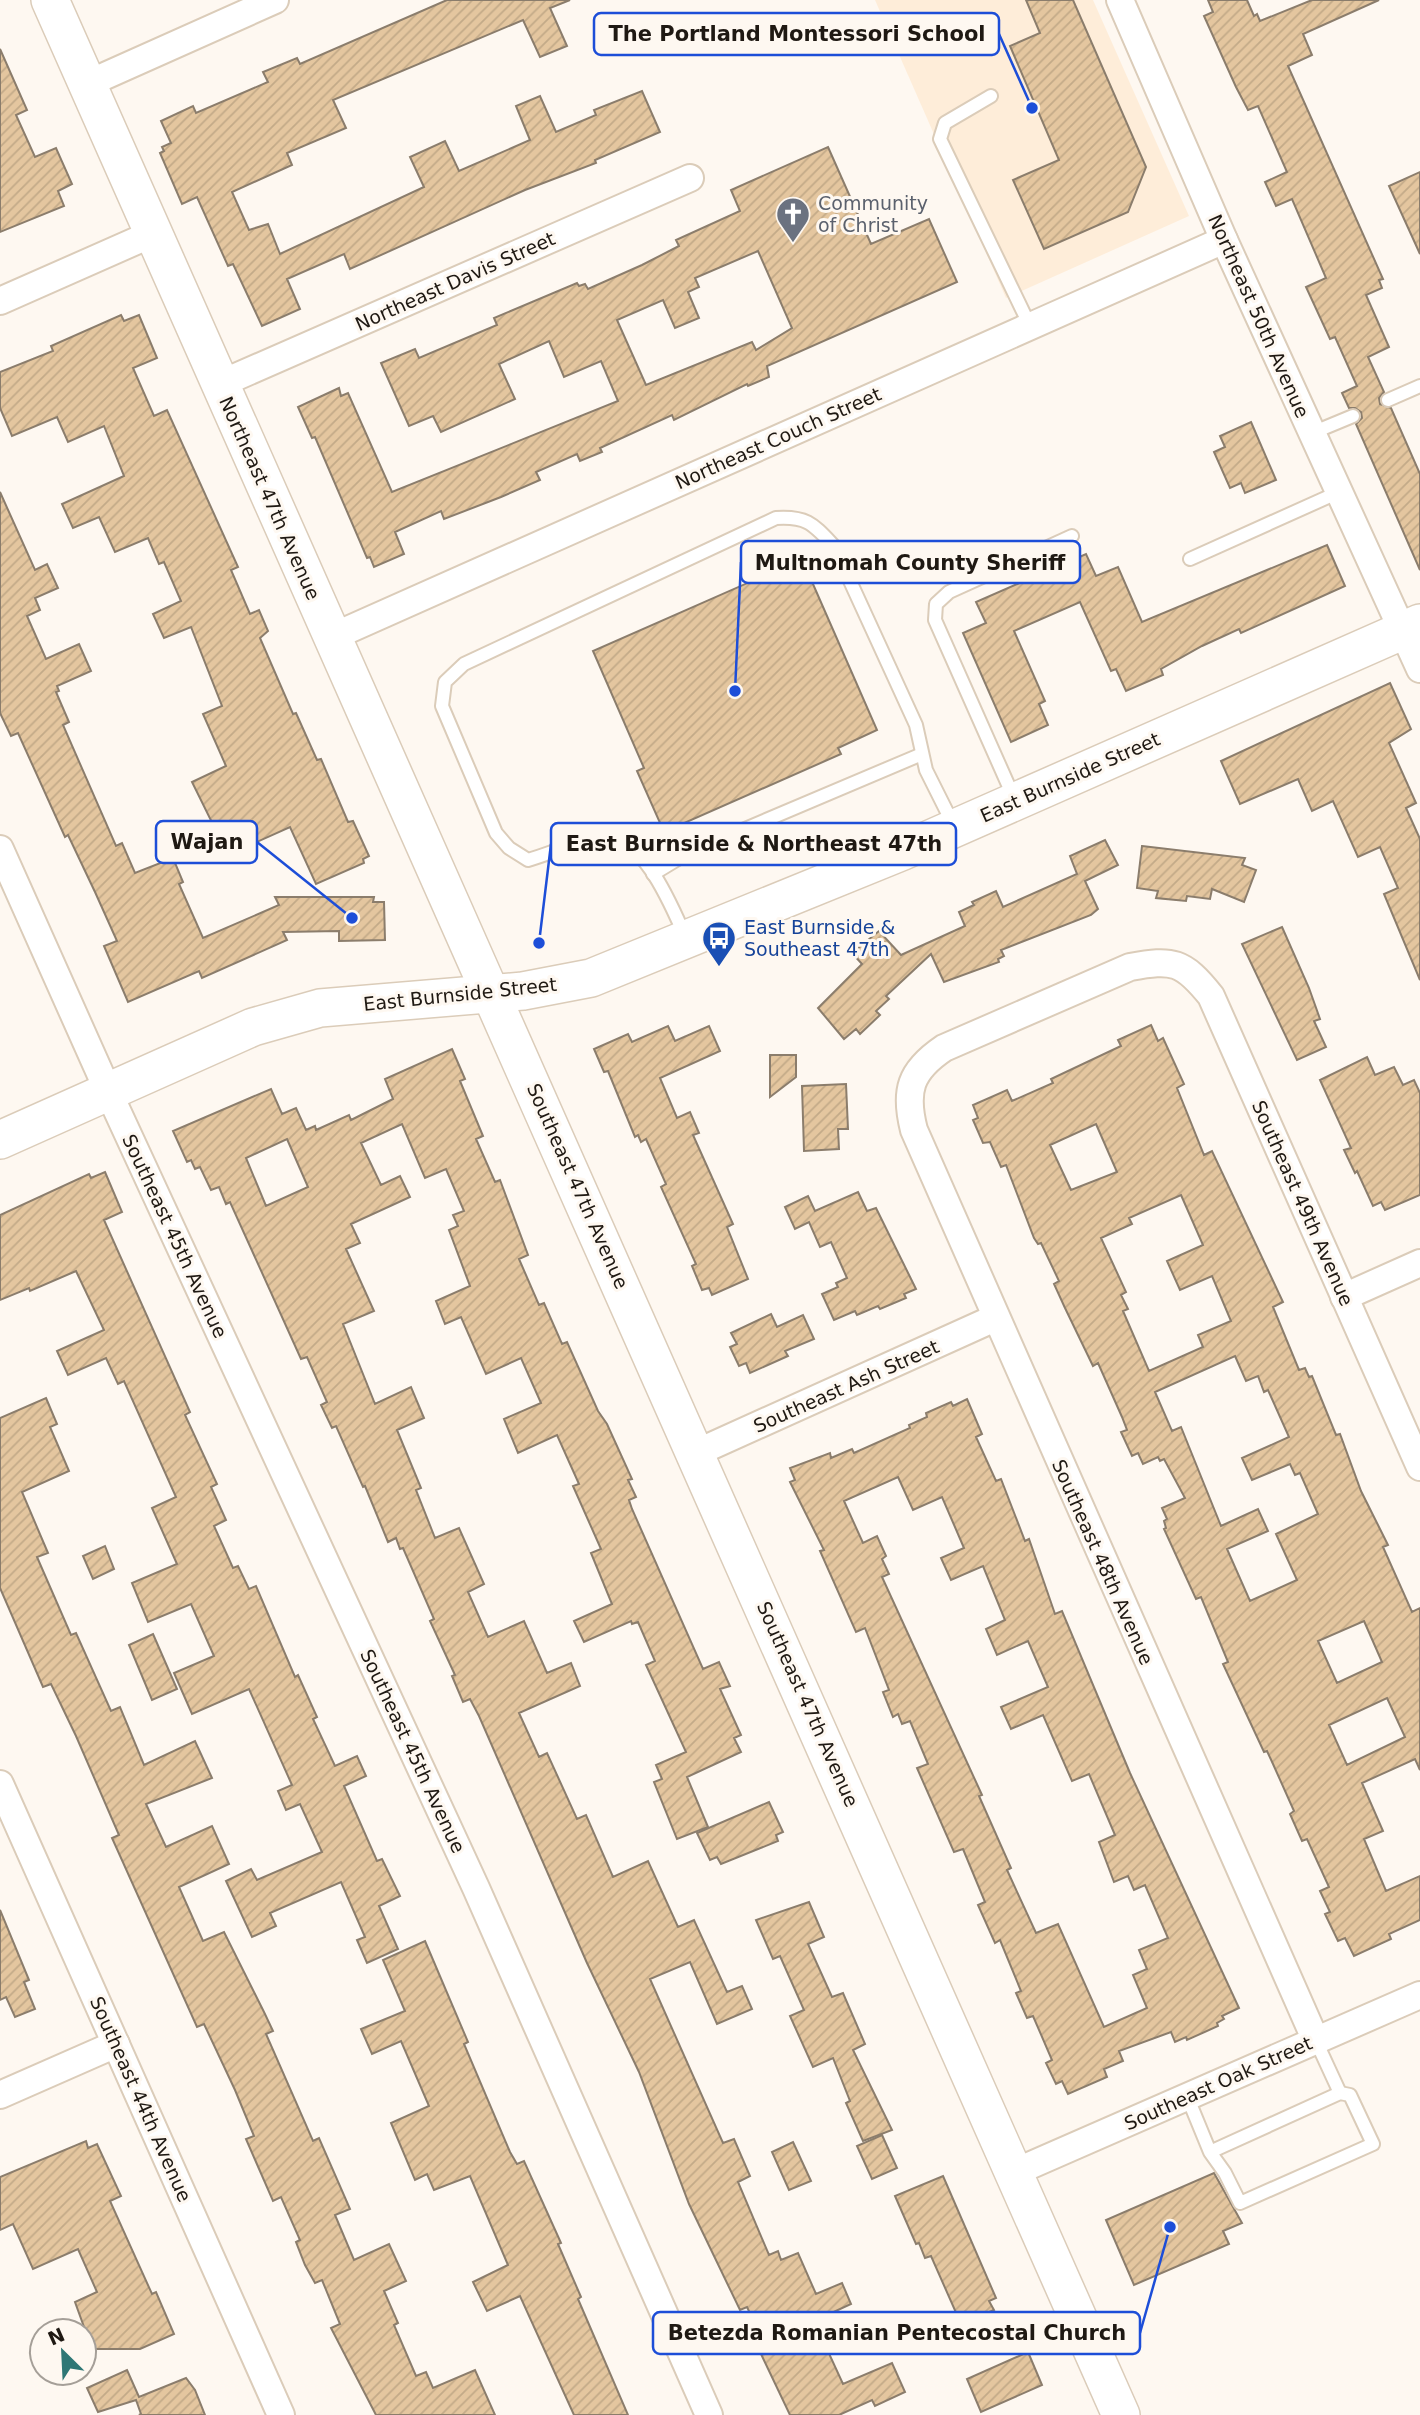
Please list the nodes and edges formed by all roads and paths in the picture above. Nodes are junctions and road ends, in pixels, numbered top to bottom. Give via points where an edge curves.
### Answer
1 (50, 0) edge
2 (275, 0) edge
3 (1120, 0) edge
4 (87, 84) junction
5 (991, 96) dead end
6 (690, 178) dead end
7 (154, 233) junction
8 (1224, 240) junction
9 (0, 302) edge
10 (1030, 326) junction
11 (220, 384) junction
12 (1420, 386) edge
13 (1388, 400) dead end
14 (1353, 416) dead end
15 (1312, 433) junction
16 (1339, 492) junction
17 (1072, 536) dead end
18 (1190, 559) dead end
19 (1411, 627) edge
20 (332, 637) junction
21 (1420, 669) edge
22 (922, 754) junction
23 (1015, 801) junction
24 (954, 828) junction
25 (0, 849) edge
26 (653, 874) junction
27 (687, 940) junction
28 (1162, 961) joint
29 (493, 995) junction
30 (108, 1091) junction
31 (0, 1140) edge
32 (1420, 1263) edge
33 (1345, 1297) junction
34 (995, 1318) junction
35 (696, 1453) junction
36 (1420, 1467) edge
37 (0, 1784) edge
38 (1420, 1995) edge
39 (1316, 2040) junction
40 (116, 2043) junction
41 (1340, 2093) junction
42 (0, 2095) edge
43 (1187, 2096) junction
44 (1210, 2152) junction
45 (1015, 2172) junction
46 (281, 2415) edge
47 (709, 2415) edge
48 (1121, 2415) edge

1 - 4 street, Northeast 47th Avenue
2 - 4 street
3 - 8 street, Northeast 50th Avenue
4 - 7 street, Northeast 47th Avenue
5 - 10 lane via 945,123 940,139
6 - 11 street, Northeast Davis Street
7 - 9 street
7 - 11 street, Northeast 47th Avenue
8 - 10 street, Northeast Couch Street
8 - 15 street, Northeast 50th Avenue
10 - 20 street, Northeast Couch Street
11 - 20 street, Northeast 47th Avenue
12 - 13 lane
14 - 15 lane
15 - 16 street, Northeast 50th Avenue
16 - 18 lane
16 - 19 street, Northeast 50th Avenue
17 - 23 lane via 949,592 936,604 935,620
19 - 21 street, Northeast 50th Avenue
19 - 23 street, East Burnside Street
20 - 29 street, Northeast 47th Avenue
22 - 24 lane
22 - 26 lane via 686,854
22 - 26 lane via 916,725 834,546 800,517 776,519 751,530 464,664 445,682 442,706 496,833 509,848 528,860 604,837 631,846
23 - 24 street, East Burnside Street
24 - 27 street, East Burnside Street
25 - 30 street, Southeast 45th Avenue
26 - 27 lane
27 - 29 street, East Burnside Street via 591,978
28 - 33 street, Southeast 49th Avenue via 1196,977 1211,996
28 - 34 street, Southeast 48th Avenue via 1130,967 944,1048 926,1060 913,1079 907,1103 914,1130
29 - 30 street, East Burnside Street via 290,1014
29 - 35 street, Southeast 47th Avenue
30 - 31 street, East Burnside Street
30 - 47 street, Southeast 45th Avenue via 476,1888
32 - 33 street
33 - 36 street, Southeast 49th Avenue
34 - 35 street, Southeast Ash Street
34 - 39 street, Southeast 48th Avenue
35 - 45 street, Southeast 47th Avenue
37 - 40 street, Southeast 44th Avenue
38 - 39 street, Southeast Oak Street
39 - 41 lane
39 - 43 street, Southeast Oak Street
40 - 42 street
40 - 46 street, Southeast 44th Avenue
41 - 44 lane
41 - 44 lane via 1350,2095 1373,2144 1240,2203
43 - 44 lane
43 - 45 street, Southeast Oak Street
45 - 48 street, Southeast 47th Avenue

